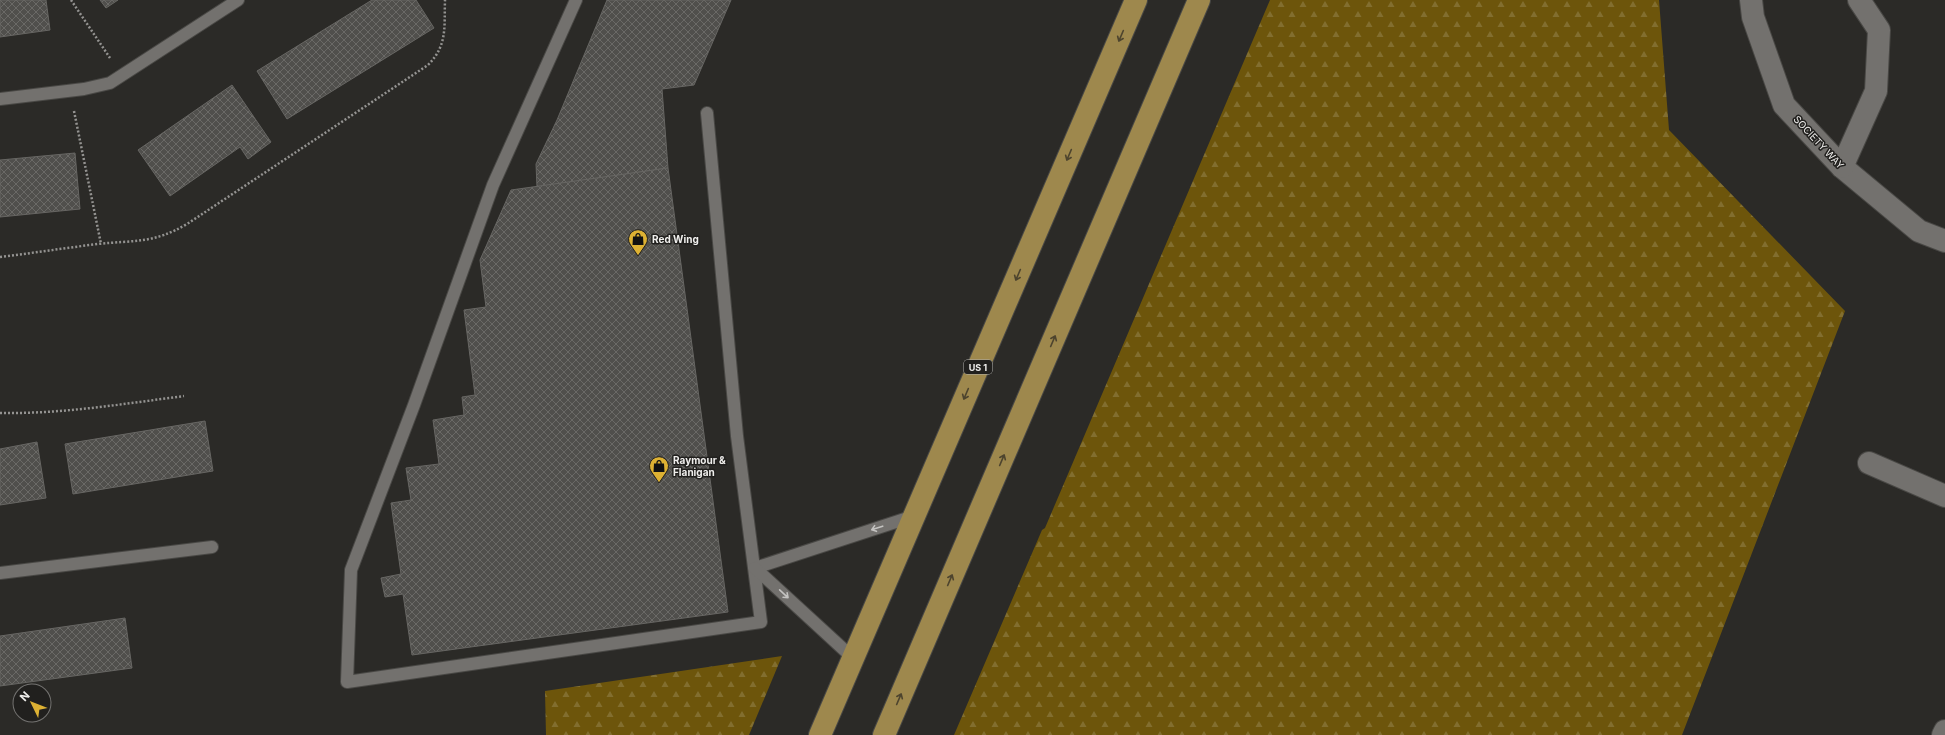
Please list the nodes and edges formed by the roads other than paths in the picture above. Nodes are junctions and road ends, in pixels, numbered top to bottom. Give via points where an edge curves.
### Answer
1 (238, 0) edge
2 (576, 0) edge
3 (1136, 0) edge
4 (1199, 0) edge
5 (1751, 0) edge
6 (1859, 0) edge
7 (0, 99) edge
8 (707, 113) dead end
9 (1842, 167) junction
10 (1945, 241) edge
11 (1869, 464) dead end
12 (1945, 496) edge
13 (914, 516) junction
14 (212, 547) dead end
15 (755, 568) junction
16 (0, 573) edge
17 (853, 658) junction
18 (1945, 731) edge
19 (820, 735) edge
20 (884, 735) edge
21 (1943, 735) edge

1 - 7 lane via 122,76 97,87
2 - 15 lane via 493,185 417,398 351,570 347,682 761,622
3 -> 13 highway, US 1
20 -> 4 highway
5 - 9 street, SOCIETY WAY via 1753,17 1784,105
6 - 9 street via 1879,30 1876,91
8 - 15 lane via 737,436
9 - 10 street, SOCIETY WAY via 1919,231
11 - 12 street
13 -> 15 lane
13 - 17 highway, US 1
14 - 16 lane
15 -> 17 lane
17 - 19 highway, US 1
18 - 21 street

